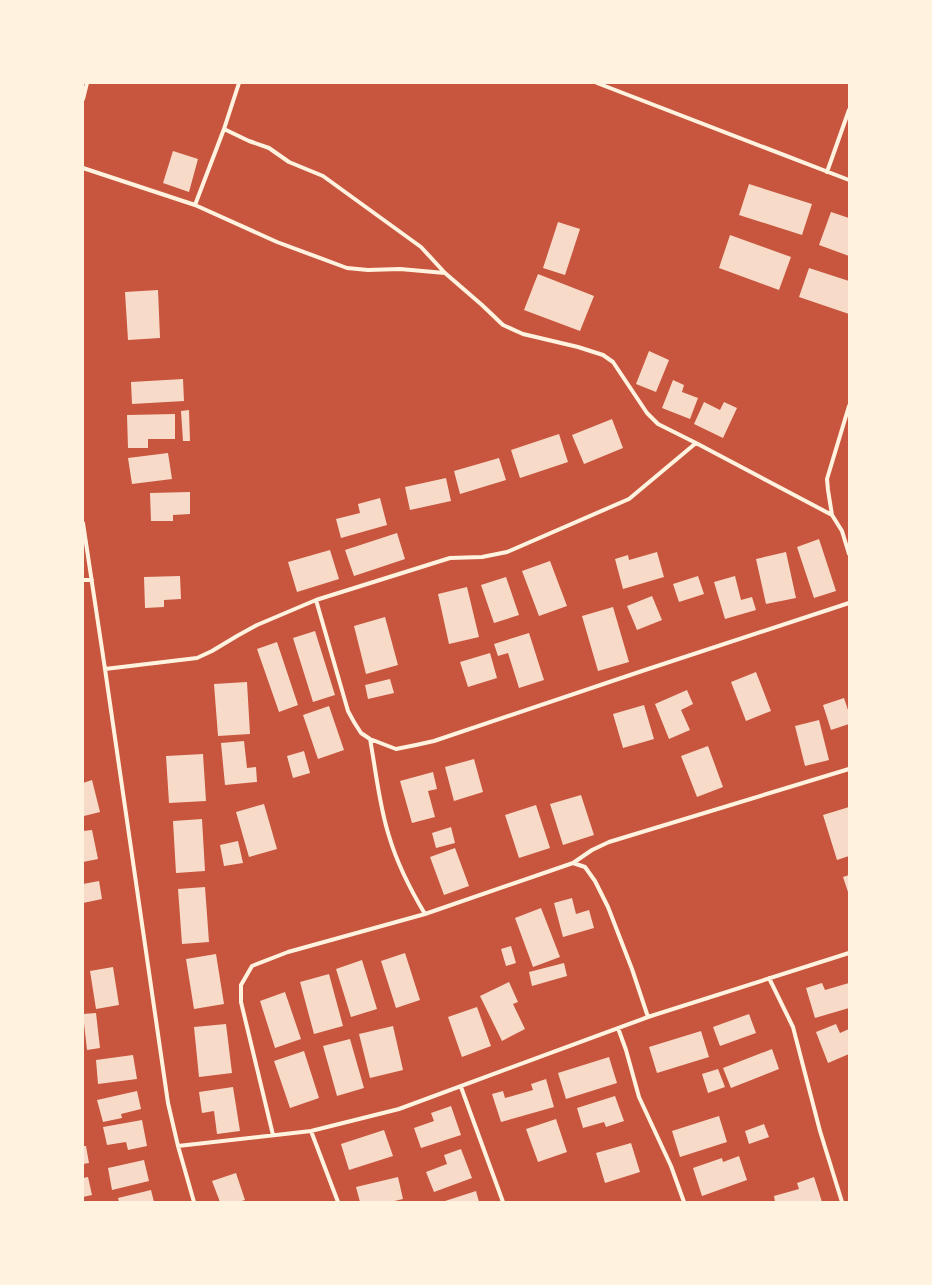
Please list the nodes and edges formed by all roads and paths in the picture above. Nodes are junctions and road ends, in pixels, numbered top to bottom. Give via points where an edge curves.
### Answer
1 (86, 83) edge
2 (238, 83) edge
3 (597, 83) edge
4 (83, 99) edge
5 (849, 110) edge
6 (224, 130) junction
7 (83, 168) edge
8 (827, 172) junction
9 (849, 180) edge
10 (196, 205) junction
11 (445, 273) junction
12 (849, 406) edge
13 (696, 443) junction
14 (832, 515) junction
15 (83, 523) edge
16 (849, 554) edge
17 (83, 580) edge
18 (92, 580) junction
19 (316, 600) junction
20 (849, 603) edge
21 (105, 669) junction
22 (370, 739) junction
23 (849, 769) edge
24 (573, 863) junction
25 (425, 914) junction
26 (849, 952) edge
27 (769, 978) junction
28 (648, 1017) junction
29 (618, 1028) junction
30 (461, 1086) junction
31 (311, 1131) junction
32 (273, 1135) junction
33 (178, 1146) junction
34 (194, 1202) edge
35 (338, 1202) edge
36 (502, 1202) edge
37 (684, 1202) edge
38 (842, 1202) edge

1 - 4 street
2 - 6 street
3 - 8 street
5 - 8 street
6 - 10 street
6 - 11 street via 269,148 289,162 323,176 421,247
7 - 10 street
8 - 9 street
10 - 11 street via 277,242 347,268
11 - 13 street via 503,325 523,334 604,355 613,362 658,424
12 - 14 street via 827,479
13 - 14 street
13 - 19 street via 629,500 507,552 482,557 450,558
14 - 16 street via 842,531
15 - 18 street
17 - 18 street
18 - 21 street
19 - 21 street via 258,625 197,658
19 - 22 street via 348,711 361,733
20 - 22 street via 434,741 396,749
21 - 33 street via 168,1103
22 - 25 street via 388,835 404,877
23 - 24 street via 609,842
24 - 25 street
24 - 28 street via 585,867 599,887 632,968
25 - 32 street via 288,952 252,966 242,985 241,1002
26 - 27 street
27 - 28 street
27 - 38 street via 792,1027
28 - 29 street
29 - 30 street
29 - 37 street via 639,1097 671,1166
30 - 31 street via 399,1109
30 - 36 street
31 - 32 street
31 - 35 street
32 - 33 street
33 - 34 street

